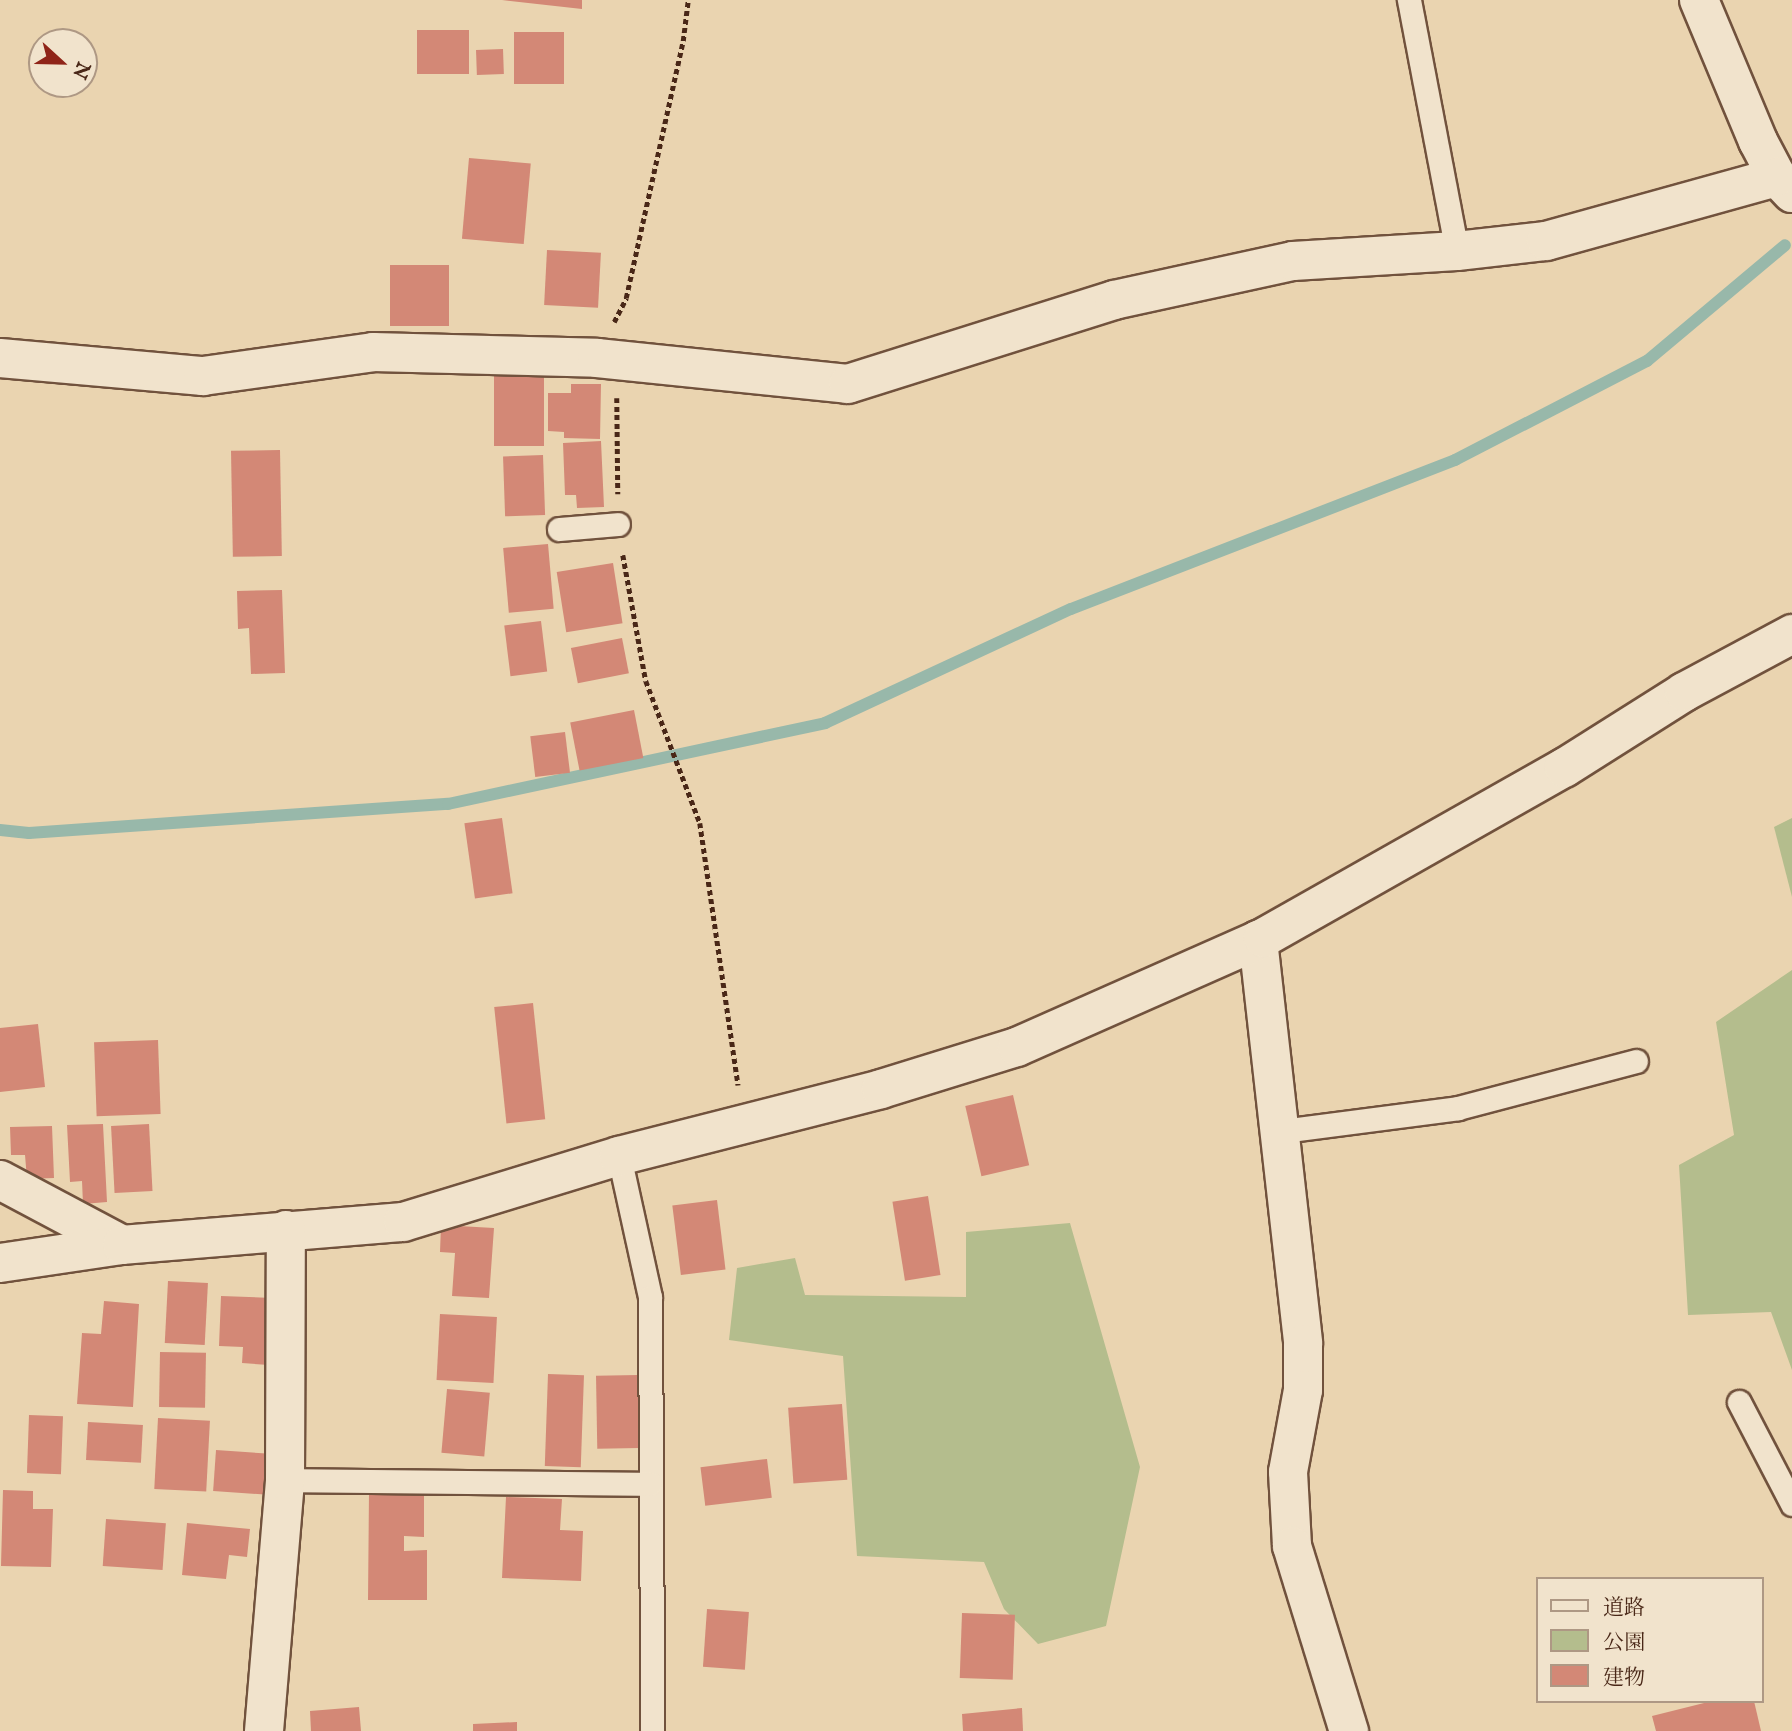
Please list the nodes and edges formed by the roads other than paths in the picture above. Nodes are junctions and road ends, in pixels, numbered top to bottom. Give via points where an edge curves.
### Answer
1 (1409, 0) edge
2 (1699, 0) edge
3 (1784, 185) edge
4 (1457, 251) junction
5 (0, 358) edge
6 (618, 524) road end
7 (559, 529) dead end
8 (1792, 634) edge
9 (1258, 940) junction
10 (1636, 1061) dead end
11 (1282, 1131) junction
12 (620, 1156) junction
13 (0, 1180) edge
14 (286, 1230) junction
15 (122, 1245) junction
16 (0, 1263) edge
17 (1739, 1402) dead end
18 (285, 1480) junction
19 (650, 1484) junction
20 (1792, 1504) edge
21 (264, 1731) edge
22 (652, 1731) edge
23 (1349, 1731) edge

1 - 4 lane
2 - 3 street
3 - 4 street via 1546,241
4 - 5 street via 1293,261 1114,300 848,384 607,359 373,352 203,376
6 - 7 lane
8 - 9 street
9 - 11 street
9 - 12 street via 1017,1047 881,1089
10 - 11 lane via 1458,1108
11 - 23 street via 1303,1344 1303,1390 1288,1472 1292,1546
12 - 14 street via 403,1222
12 - 19 lane via 649,1297
13 - 15 street
14 - 15 street
14 - 18 street
15 - 16 street
17 - 20 lane
18 - 19 lane
18 - 21 street
19 - 22 lane

